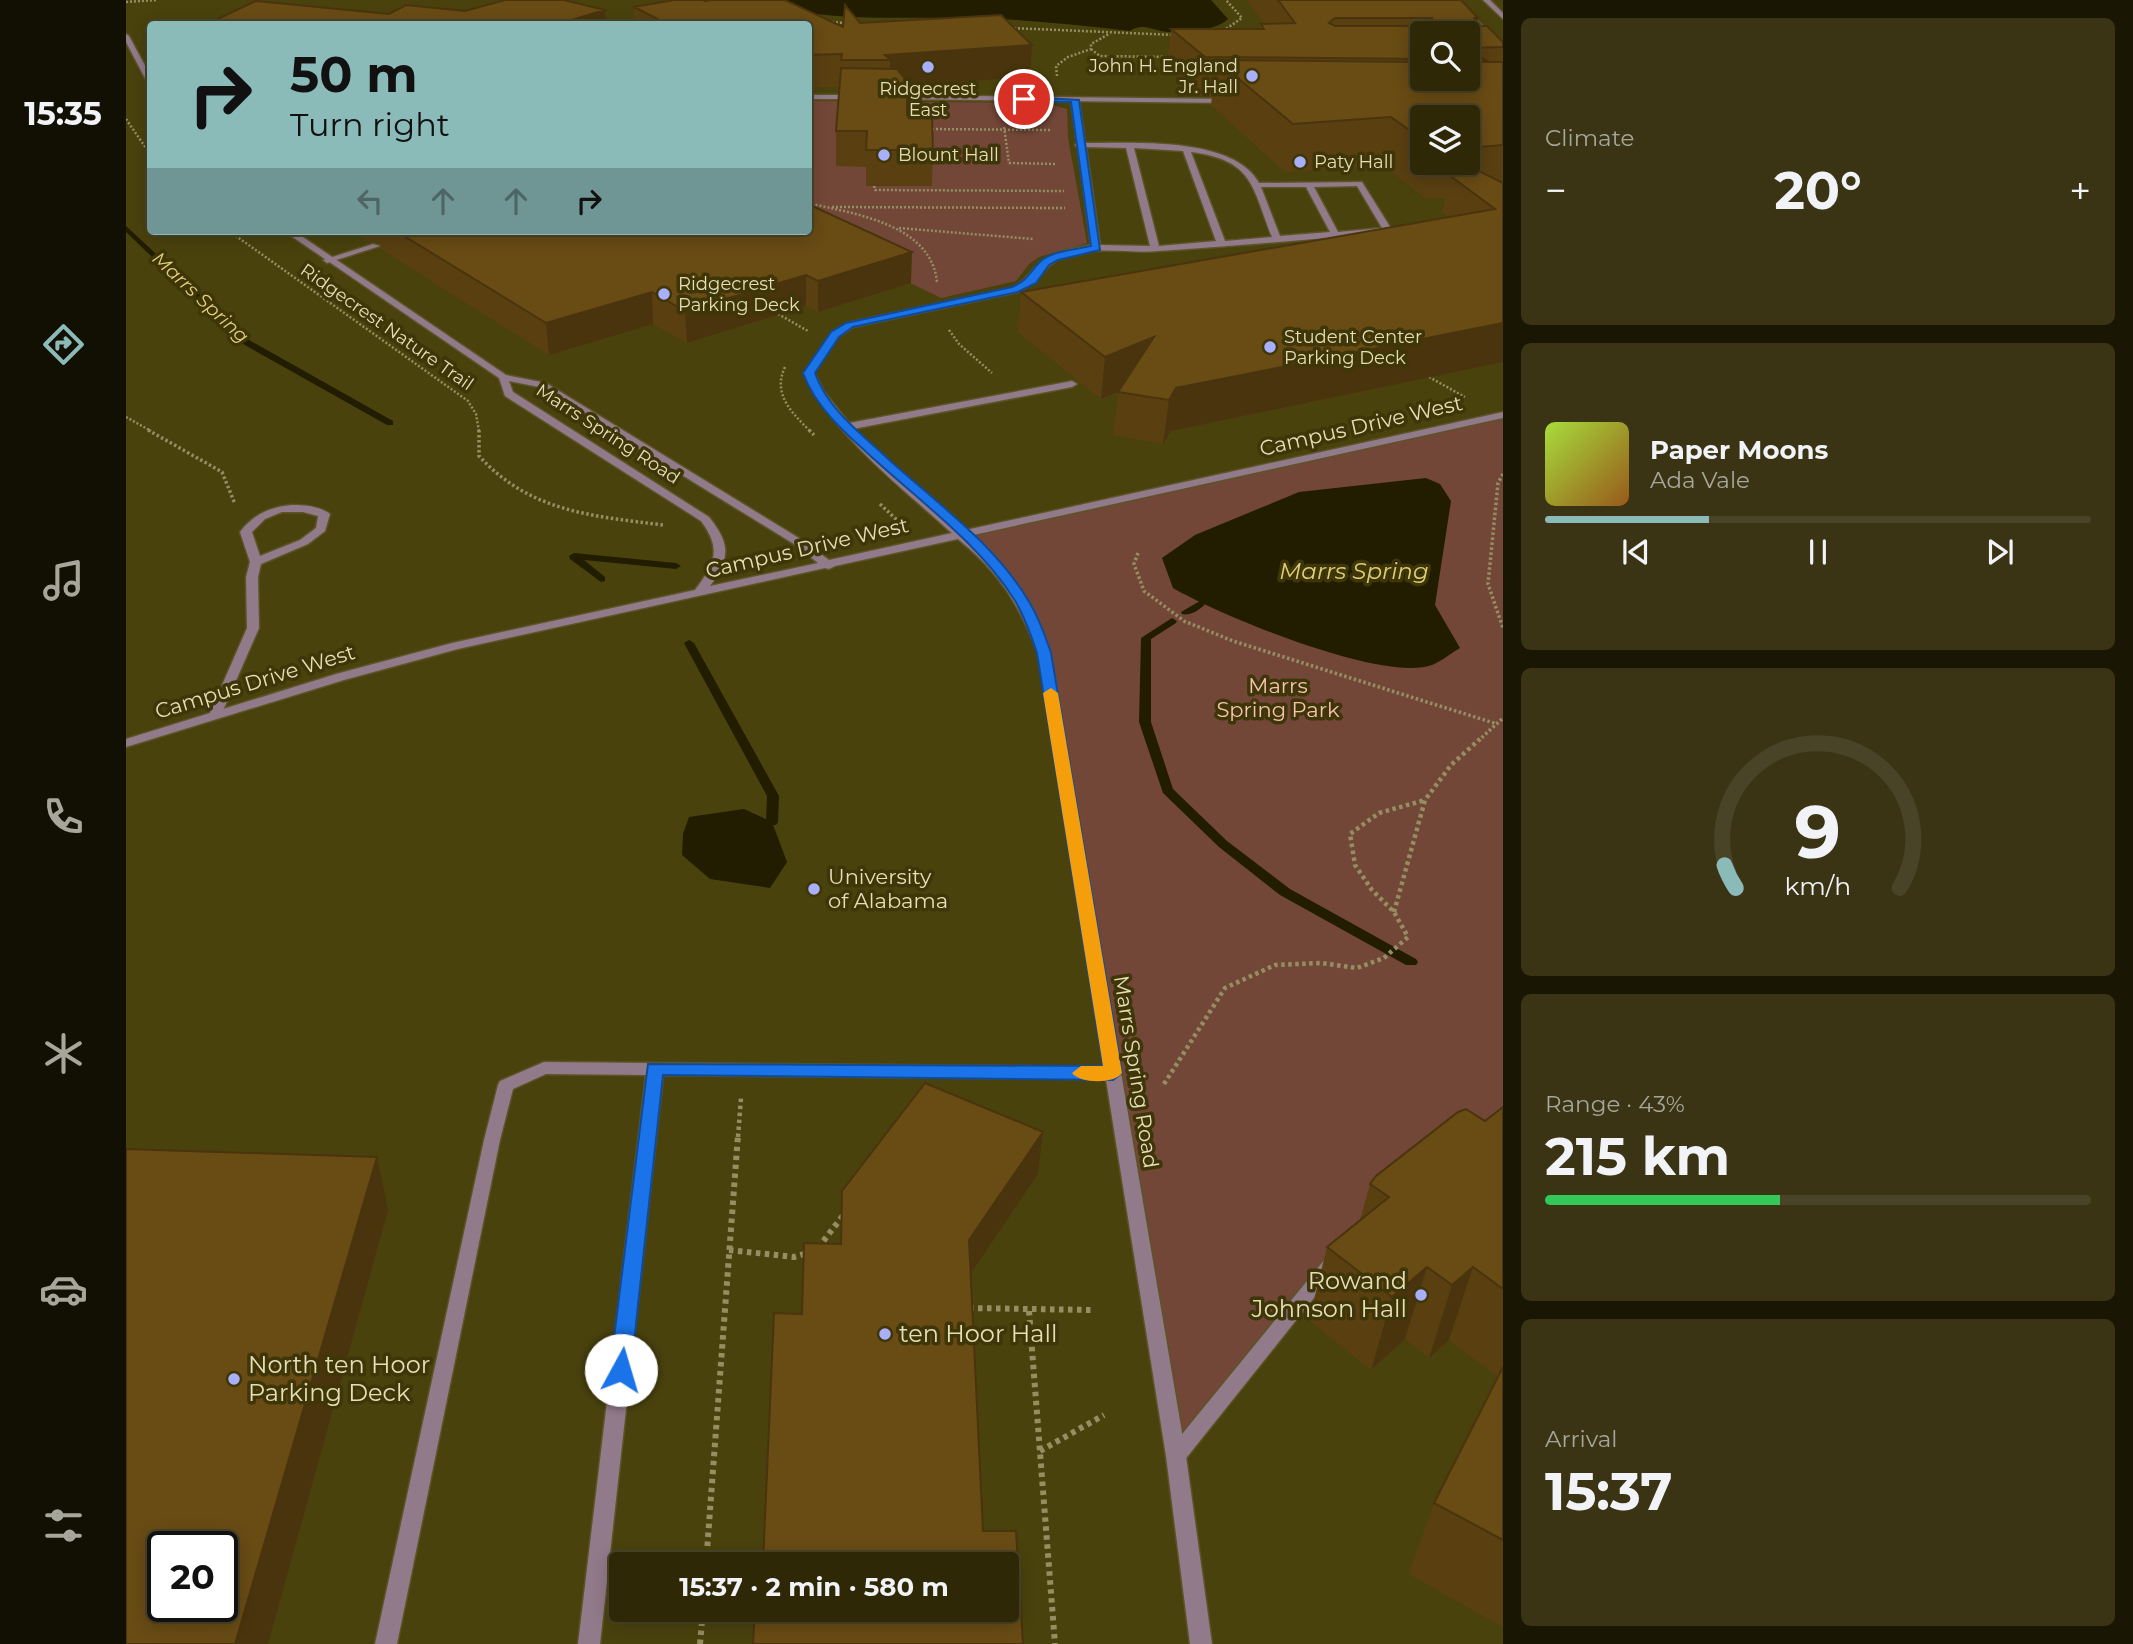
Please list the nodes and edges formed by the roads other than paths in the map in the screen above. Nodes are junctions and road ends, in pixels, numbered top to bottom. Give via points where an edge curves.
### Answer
1 (1453, 0) edge
2 (1486, 0) edge
3 (1503, 17) edge
4 (126, 36) edge
5 (1503, 50) edge
6 (147, 74) edge
7 (812, 97) edge
8 (863, 97) edge
9 (877, 97) edge
10 (1074, 100) junction
11 (1240, 101) edge
12 (1079, 145) junction
13 (1130, 147) junction
14 (1186, 149) junction
15 (1308, 184) junction
16 (1254, 185) junction
17 (293, 235) edge
18 (1336, 235) junction
19 (1277, 239) junction
20 (1222, 242) junction
21 (376, 246) dead end
22 (1096, 247) junction
23 (1155, 249) junction
24 (327, 260) junction
25 (503, 377) junction
26 (1072, 384) dead end
27 (1503, 415) edge
28 (846, 427) junction
29 (960, 535) junction
30 (256, 562) junction
31 (829, 566) junction
32 (698, 594) junction
33 (215, 715) junction
34 (126, 743) edge
35 (655, 1069) junction
36 (1113, 1073) junction
37 (1341, 1251) edge
38 (1176, 1456) junction
39 (386, 1644) edge
40 (589, 1644) edge
41 (1201, 1644) edge

1 - 5 street
2 - 3 street
4 - 6 street
7 - 8 street
9 - 10 street
10 - 11 street
10 - 12 street
12 - 13 street
12 - 22 street
13 - 14 street
13 - 23 street
14 - 16 street via 1228,159 1250,173
14 - 20 street
15 - 16 street
15 - 18 street
15 - 18 street via 1359,184 1388,230
16 - 19 street
17 - 24 street, Marrs Spring Road
18 - 19 street
19 - 20 street
20 - 23 street
21 - 24 street
22 - 23 street
22 - 28 street, Marrs Spring Road via 1045,263 1026,286 850,325 835,335 809,373 815,391
24 - 25 street, Marrs Spring Road
25 - 31 street via 542,385 798,542
25 - 32 street, Marrs Spring Road via 509,394 705,519 722,547 718,569
26 - 28 street
27 - 29 street, Campus Drive West
28 - 29 street, Marrs Spring Road
29 - 31 street, Campus Drive West
29 - 36 street, Marrs Spring Road via 1011,583 1044,653
30 - 30 street via 304,542 321,529 324,514 310,508 276,509 255,519 246,532
30 - 33 street via 253,628
31 - 32 street, Campus Drive West
32 - 33 street, Campus Drive West via 456,646
33 - 34 street, Campus Drive West
35 - 36 street
35 - 39 street via 544,1068 506,1085
35 - 40 street
36 - 38 street, Marrs Spring Road
37 - 38 street
38 - 41 street, Marrs Spring Road

